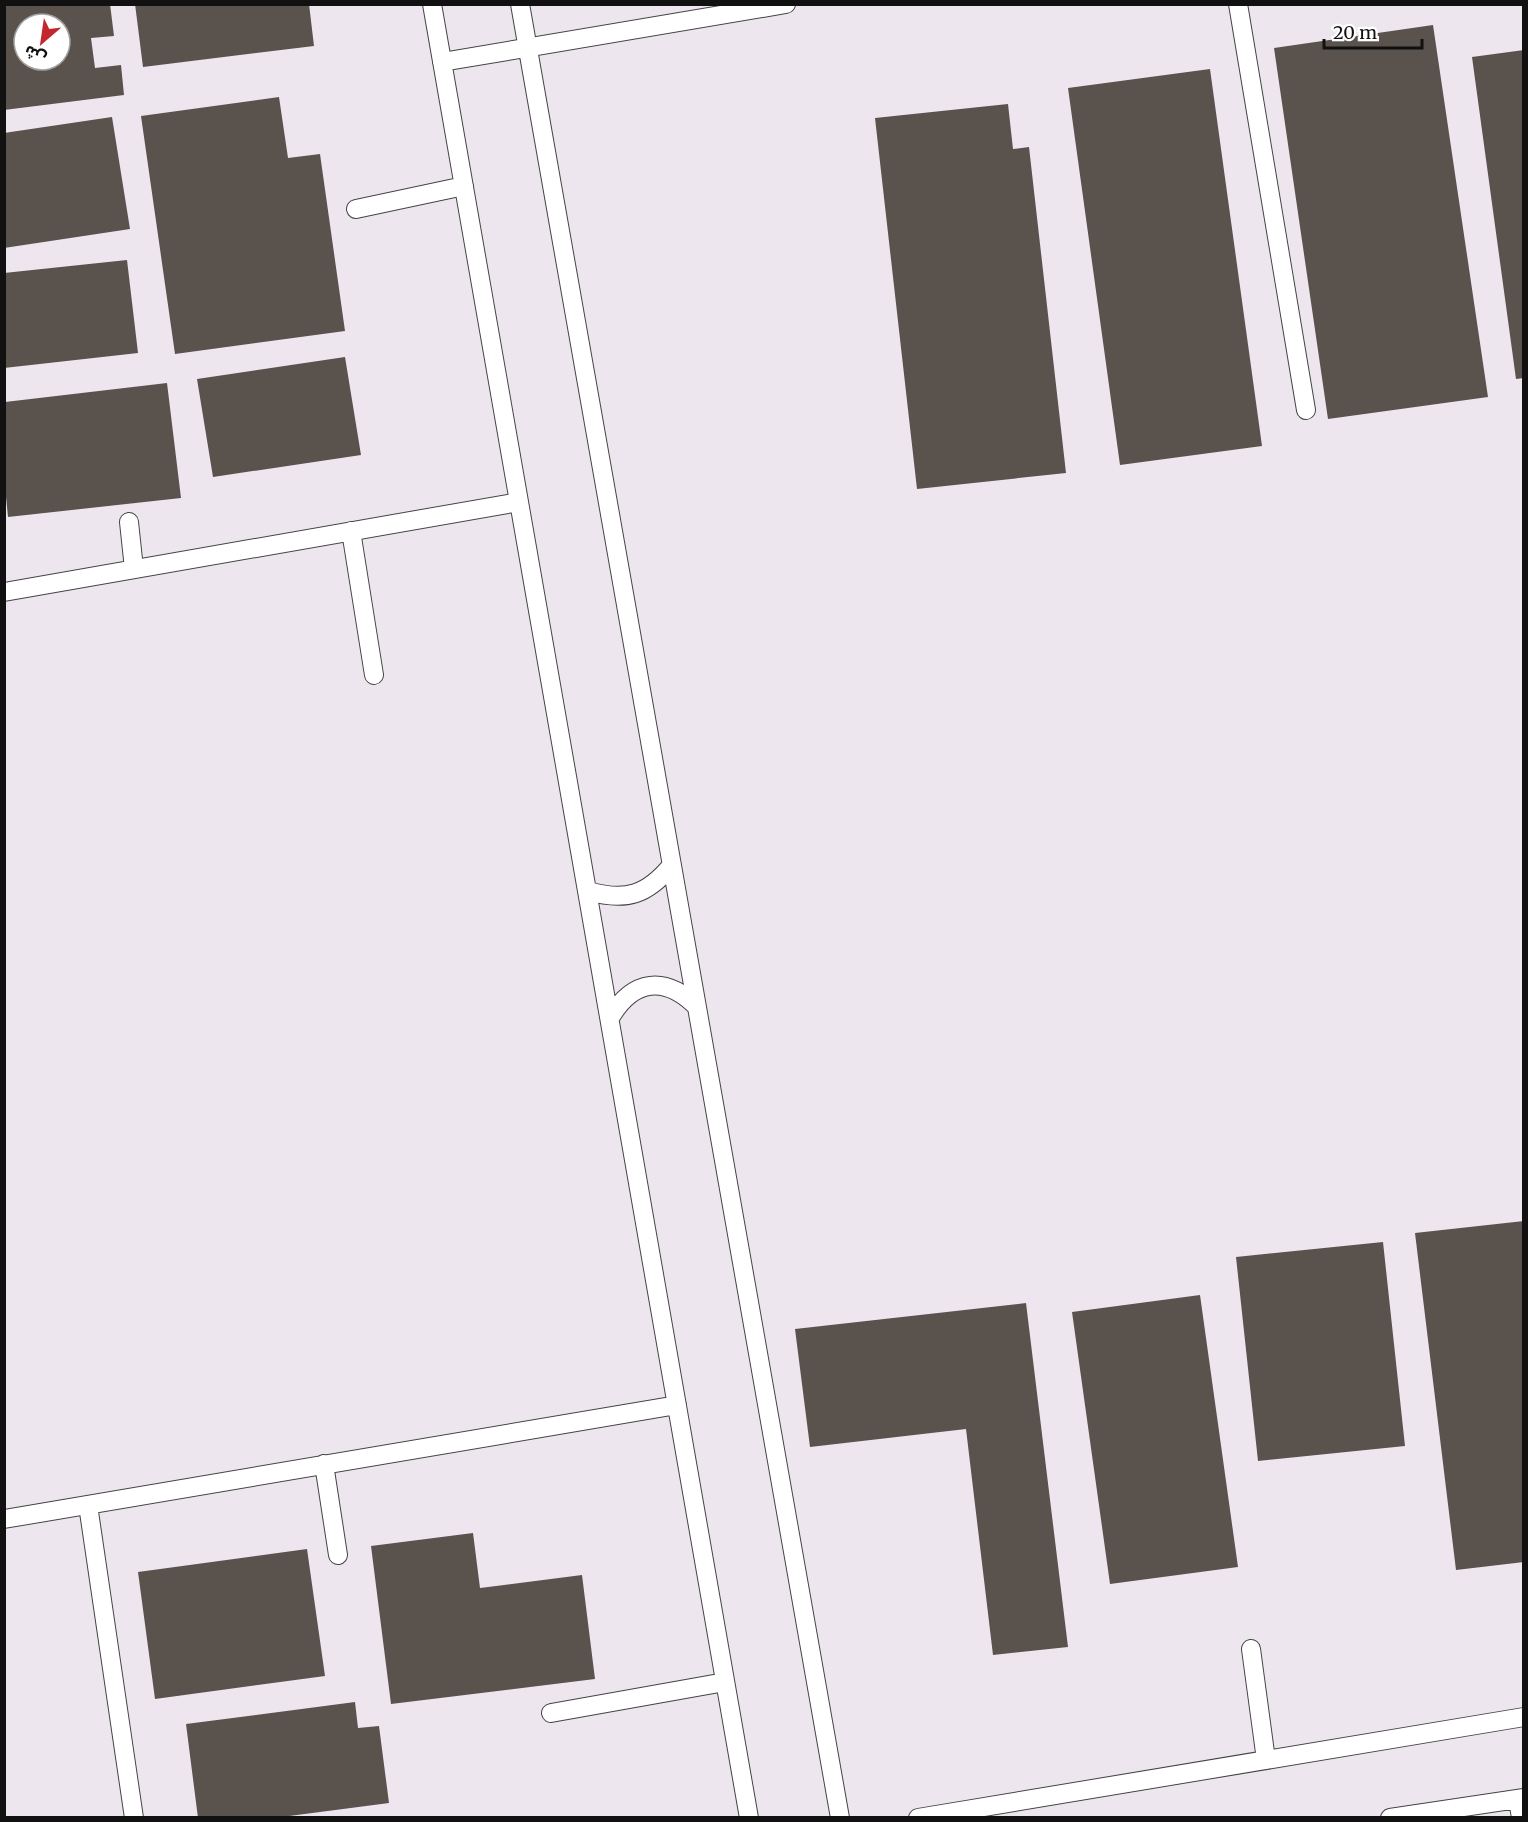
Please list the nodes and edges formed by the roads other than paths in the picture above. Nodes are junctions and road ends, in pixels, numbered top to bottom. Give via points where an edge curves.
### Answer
1 (432, 4) edge
2 (520, 4) edge
3 (786, 4) edge
4 (1238, 4) edge
5 (528, 48) junction
6 (442, 62) junction
7 (464, 186) junction
8 (356, 209) dead end
9 (1306, 410) dead end
10 (519, 502) junction
11 (129, 522) dead end
12 (351, 531) junction
13 (134, 569) junction
14 (4, 592) edge
15 (374, 675) dead end
16 (672, 865) junction
17 (588, 891) junction
18 (697, 1007) junction
19 (610, 1018) junction
20 (677, 1405) junction
21 (324, 1464) junction
22 (88, 1504) junction
23 (4, 1519) edge
24 (338, 1555) dead end
25 (1251, 1649) dead end
26 (725, 1682) junction
27 (551, 1713) dead end
28 (1524, 1717) edge
29 (1266, 1760) junction
30 (1521, 1799) edge
31 (134, 1818) edge
32 (749, 1818) edge
33 (840, 1818) edge
34 (918, 1818) edge
35 (1390, 1818) edge
36 (1521, 1818) edge

1 - 6 lane
2 - 5 lane
3 - 5 lane
4 - 9 lane
5 - 6 lane
5 - 16 lane
6 - 7 lane
7 - 8 lane
7 - 10 lane
10 - 12 lane
10 - 17 lane
11 - 13 lane
12 - 13 lane
12 - 15 lane
13 - 14 lane
16 - 17 lane via 660,880 626,896
16 - 18 lane
17 - 19 lane
18 - 19 lane via 684,994 668,987 650,986 619,1002
18 - 33 lane
19 - 20 lane
20 - 21 lane
20 - 26 lane
21 - 22 lane
21 - 24 lane
22 - 23 lane
22 - 31 lane
25 - 29 lane
26 - 27 lane
26 - 32 lane
28 - 29 lane
29 - 34 lane
30 - 35 lane
30 - 36 lane

